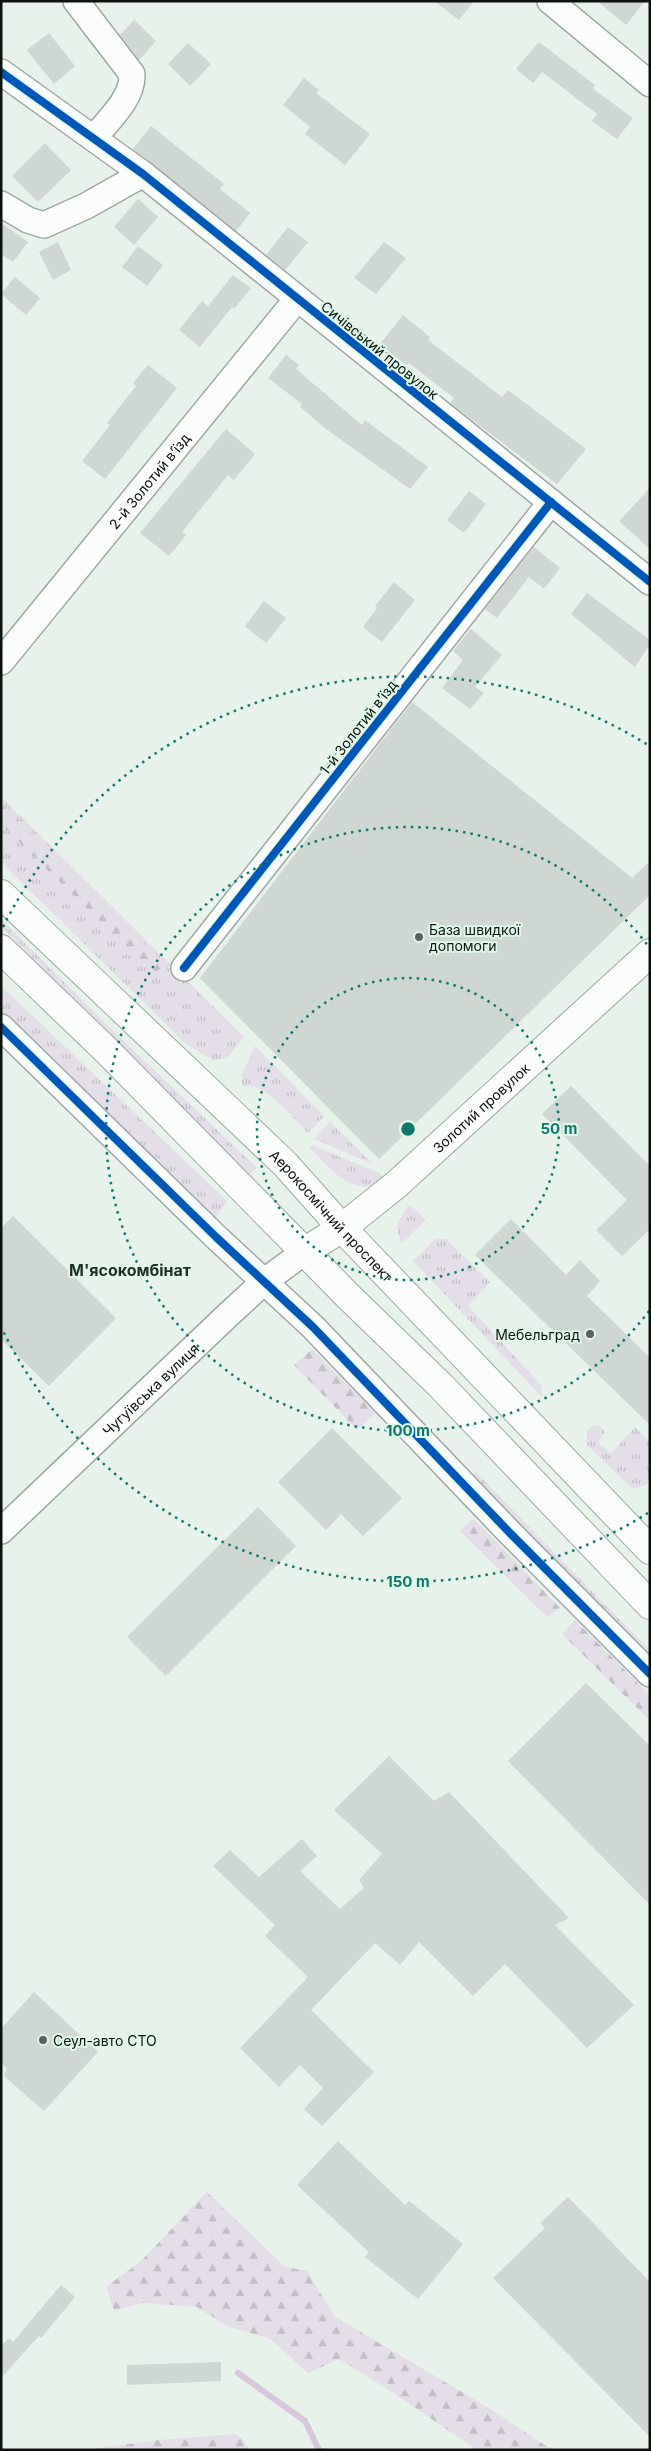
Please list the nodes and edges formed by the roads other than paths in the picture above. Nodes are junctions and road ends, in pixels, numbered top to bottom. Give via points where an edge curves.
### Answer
1 (76, 1) edge
2 (550, 1) edge
3 (1, 72) edge
4 (650, 84) edge
5 (94, 138) junction
6 (143, 174) junction
7 (1, 204) edge
8 (297, 299) junction
9 (551, 502) junction
10 (650, 582) edge
11 (1, 662) edge
12 (1, 894) edge
13 (1, 949) edge
14 (650, 953) edge
15 (184, 968) dead end
16 (1, 1027) edge
17 (342, 1228) junction
18 (304, 1252) junction
19 (266, 1281) junction
20 (1, 1531) edge
21 (650, 1550) edge
22 (650, 1605) edge
23 (650, 1674) edge

1 - 5 street via 132,74 133,85 127,97
2 - 4 street
3 - 5 street, Сичівський провулок
5 - 6 street, Сичівський провулок
6 - 7 street via 44,225 28,220
6 - 8 street, Сичівський провулок
8 - 9 street, Сичівський провулок
8 - 11 street, 2-й Золотий в’їзд
9 - 10 street, Сичівський провулок
9 - 15 street, 1-й Золотий в’їзд
12 - 17 main road, Аерокосмічний проспект via 285,1164
13 - 18 main road via 107,1051
14 - 17 main road, Золотий провулок via 397,1184
16 - 19 street via 216,1237
17 - 18 main road, Золотий провулок
17 - 21 main road, Аерокосмічний проспект
18 - 19 street, Чугуївська вулиця
18 - 22 main road via 440,1385
19 - 20 street, Чугуївська вулиця
19 - 23 street

